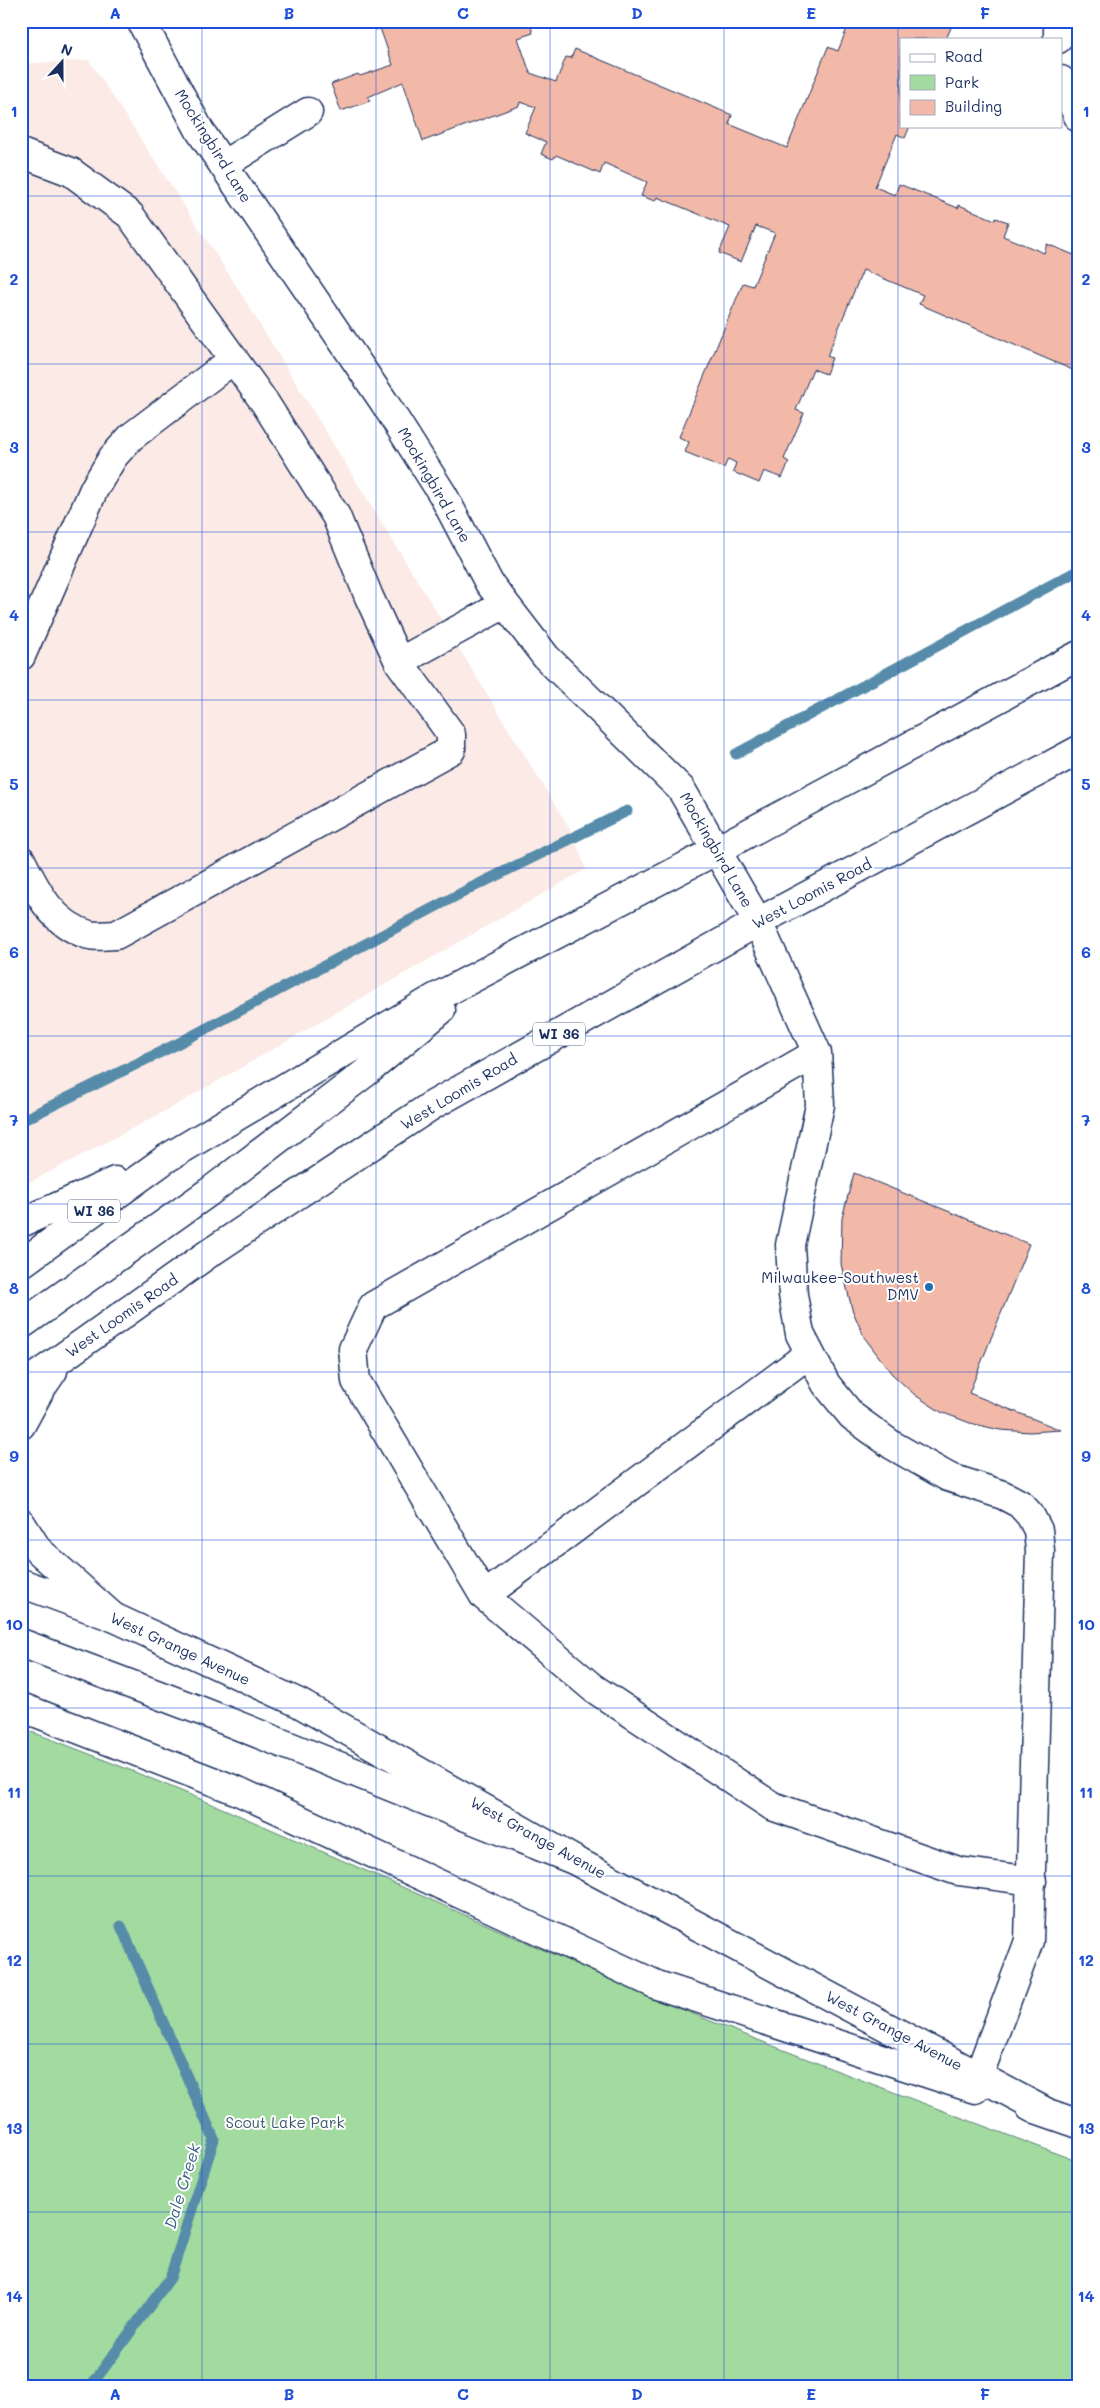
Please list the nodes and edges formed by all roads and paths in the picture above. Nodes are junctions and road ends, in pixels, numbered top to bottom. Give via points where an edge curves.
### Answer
1 (141, 21) edge
2 (1058, 21) edge
3 (1058, 38) edge
4 (1062, 82) edge
5 (308, 112) dead end
6 (1079, 118) edge
7 (21, 153) edge
8 (223, 165) junction
9 (234, 359) junction
10 (505, 604) junction
11 (1079, 655) edge
12 (21, 656) edge
13 (399, 662) junction
14 (1079, 750) edge
15 (717, 850) junction
16 (22, 862) edge
17 (758, 922) junction
18 (488, 970) junction
19 (817, 1053) junction
20 (167, 1158) junction
21 (21, 1224) edge
22 (21, 1264) edge
23 (21, 1325) edge
24 (810, 1353) junction
25 (62, 1358) junction
26 (21, 1387) edge
27 (21, 1426) edge
28 (21, 1523) edge
29 (21, 1582) edge
30 (484, 1596) junction
31 (113, 1617) junction
32 (21, 1643) edge
33 (21, 1706) edge
34 (574, 1860) junction
35 (1032, 1881) junction
36 (976, 2082) junction
37 (1079, 2124) edge

1 - 8 main road, Mockingbird Lane via 200,131
2 - 3 main road
4 - 6 main road
5 - 8 main road
7 - 9 main road via 71,172 130,215
8 - 10 main road, Mockingbird Lane via 384,402 443,495 489,583
9 - 12 main road via 131,437 113,458 94,489
9 - 13 main road via 336,516
10 - 13 main road
10 - 15 main road, Mockingbird Lane via 546,657 681,788
11 - 15 main road, WI 36
13 - 16 main road via 451,734 451,750 116,936 90,935 70,927 50,913
14 - 17 main road, West Loomis Road / WI 36
15 - 17 main road, Mockingbird Lane
15 - 18 main road, WI 36
17 - 19 main road, Mockingbird Lane
17 - 25 main road, West Loomis Road / WI 36 via 431,1106 208,1254
18 - 20 main road, WI 36 via 433,999
18 - 23 main road via 369,1070 217,1187
19 - 24 main road via 820,1105 790,1244 793,1295 800,1334
19 - 30 main road via 374,1306 353,1349 356,1381
20 - 21 main road
20 - 22 main road, WI 36
24 - 30 main road
24 - 35 main road via 826,1384 852,1416 892,1446 948,1477 1020,1504 1038,1530
25 - 26 main road, West Loomis Road / WI 36
25 - 27 main road
28 - 31 main road via 38,1550
29 - 31 main road, West Grange Avenue
30 - 35 main road via 593,1688 772,1806 958,1871
31 - 34 main road, West Grange Avenue via 299,1703
32 - 34 main road via 204,1712
33 - 36 main road, West Grange Avenue via 238,1791 657,1985
34 - 36 main road, West Grange Avenue
35 - 36 main road via 1030,1941
36 - 37 main road, West Grange Avenue

